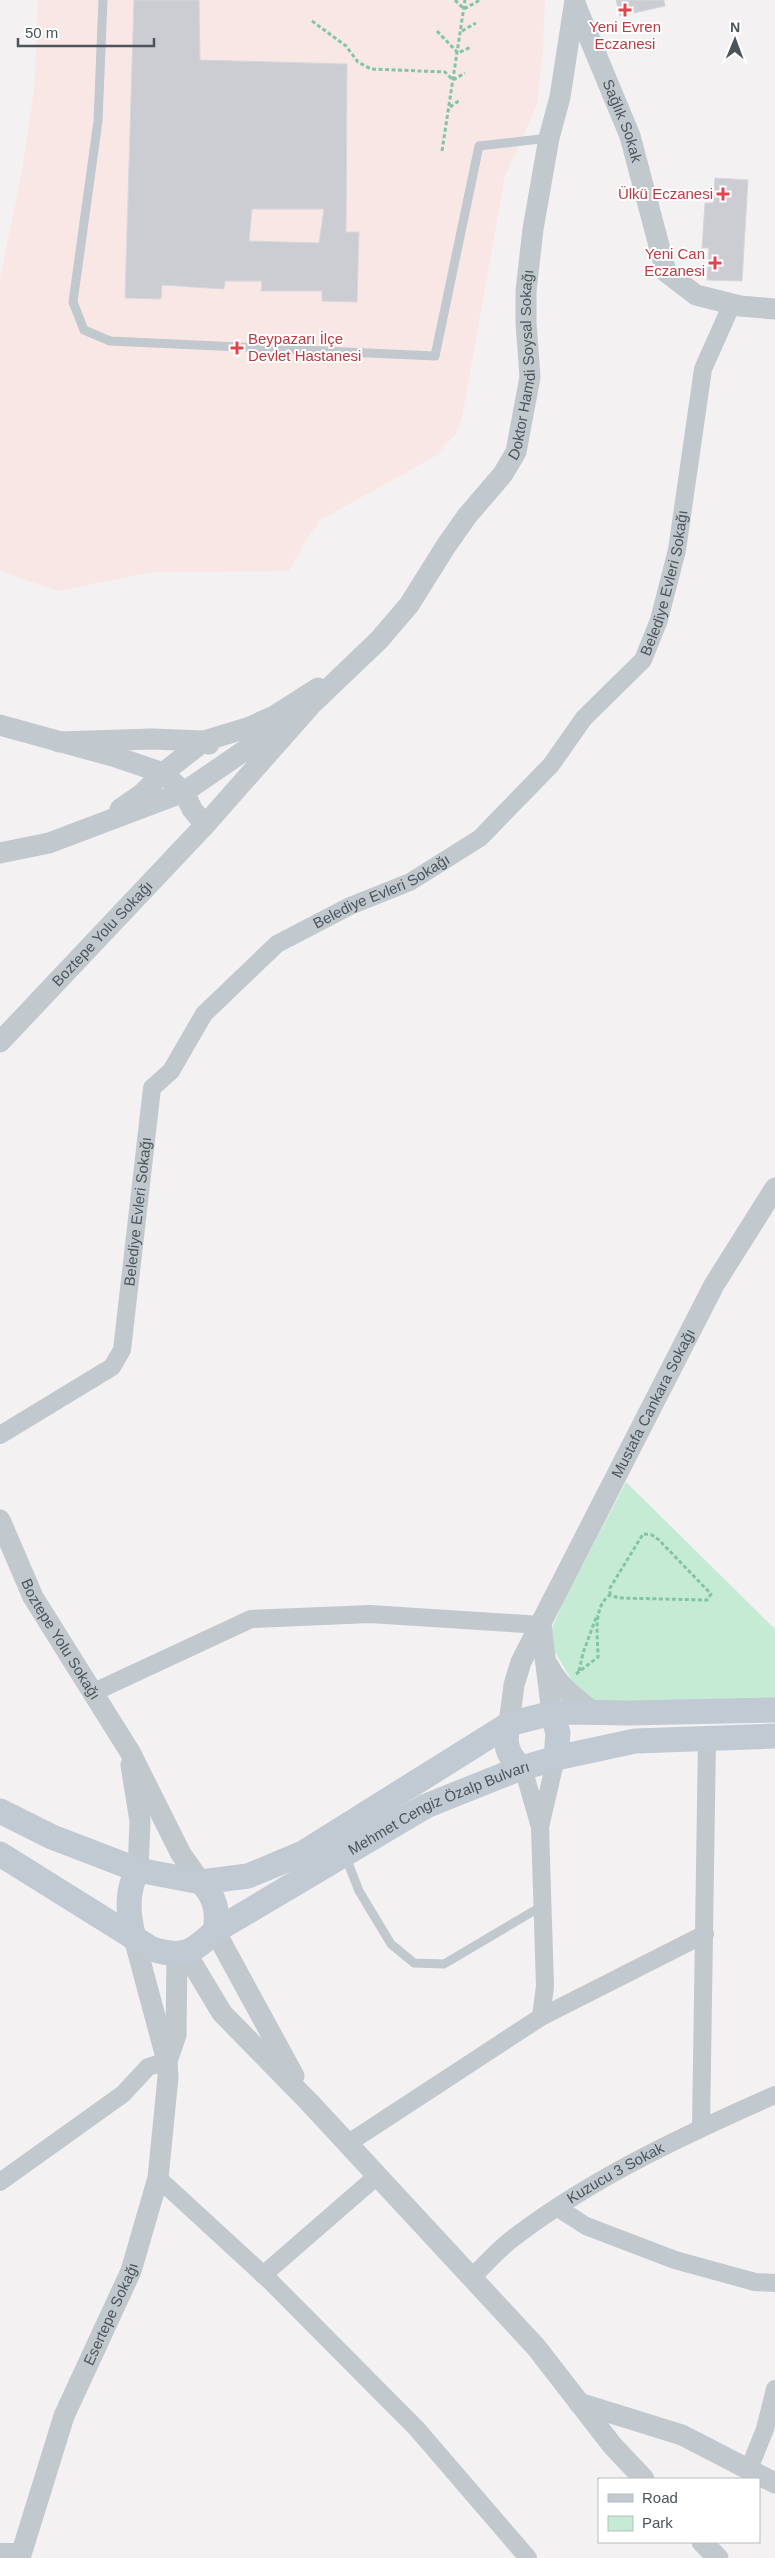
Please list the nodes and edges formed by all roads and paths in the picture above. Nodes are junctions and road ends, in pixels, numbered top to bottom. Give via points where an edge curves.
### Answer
1 (103, 0) edge
2 (455, 0) edge
3 (465, 0) edge
4 (480, 0) edge
5 (576, 2) edge
6 (464, 8) junction
7 (312, 21) dead end
8 (476, 23) dead end
9 (437, 31) dead end
10 (461, 31) junction
11 (472, 46) dead end
12 (458, 53) junction
13 (465, 73) dead end
14 (454, 80) junction
15 (460, 100) dead end
16 (449, 107) junction
17 (549, 138) junction
18 (442, 151) dead end
19 (732, 304) junction
20 (775, 309) edge
21 (345, 674) junction
22 (310, 705) junction
23 (0, 725) edge
24 (204, 741) junction
25 (59, 742) junction
26 (228, 763) junction
27 (163, 773) junction
28 (184, 792) junction
29 (205, 826) junction
30 (91, 828) junction
31 (0, 853) edge
32 (0, 1042) edge
33 (775, 1188) edge
34 (0, 1435) edge
35 (0, 1520) edge
36 (610, 1595) junction
37 (598, 1612) junction
38 (541, 1625) junction
39 (547, 1664) junction
40 (579, 1671) junction
41 (564, 1686) junction
42 (92, 1693) junction
43 (775, 1710) edge
44 (592, 1711) junction
45 (552, 1713) junction
46 (509, 1724) junction
47 (775, 1736) edge
48 (707, 1739) junction
49 (130, 1752) junction
50 (556, 1758) junction
51 (523, 1768) junction
52 (0, 1810) edge
53 (540, 1827) junction
54 (0, 1854) edge
55 (345, 1855) junction
56 (138, 1870) junction
57 (201, 1882) junction
58 (542, 1906) junction
59 (215, 1931) junction
60 (705, 1934) junction
61 (134, 1938) junction
62 (182, 1954) junction
63 (541, 2017) junction
64 (167, 2061) junction
65 (775, 2095) edge
66 (309, 2102) junction
67 (701, 2128) junction
68 (348, 2144) junction
69 (377, 2176) junction
70 (158, 2178) junction
71 (0, 2182) edge
72 (558, 2208) junction
73 (263, 2275) junction
74 (472, 2277) junction
75 (775, 2284) edge
76 (775, 2389) edge
77 (579, 2403) junction
78 (749, 2469) junction
79 (643, 2478) edge
80 (775, 2483) edge
81 (703, 2543) edge
82 (0, 2552) edge
83 (21, 2555) edge
84 (528, 2558) edge
85 (718, 2558) edge

1 - 17 lane via 98,121 73,302 84,330 110,341 435,356 479,146
2 - 6 path
3 - 6 path
4 - 6 path
5 - 17 street, Doktor Hamdi Soysal Sokağı via 560,97
5 - 19 street, Sağlık Sokak via 630,136 666,272 696,295
6 - 10 path
7 - 14 path via 346,46 358,62 371,69 444,72
8 - 10 path
9 - 12 path
10 - 12 path
11 - 12 path
12 - 14 path
13 - 14 path
14 - 16 path
15 - 16 path
16 - 18 path
17 - 21 street, Doktor Hamdi Soysal Sokağı via 526,291 530,377 516,452 503,474 467,516 408,605
19 - 20 street, Sağlık Sokak
19 - 34 street, Belediye Evleri Sokağı via 703,369 677,550 659,620 643,660 584,718 551,765 480,838 410,882 350,906 277,944 204,1014 172,1071 152,1088 122,1350 112,1367
21 - 22 street
21 - 24 street via 274,716
22 - 26 street
22 - 29 street
23 - 25 street
24 - 25 street
24 - 26 street via 220,752
24 - 27 street
25 - 27 street
26 - 28 street
26 - 29 street via 225,788
27 - 28 street
27 - 30 street via 143,793
28 - 29 street
28 - 30 street
29 - 32 street, Boztepe Yolu Sokağı
30 - 31 street via 48,843
33 - 38 street, Mustafa Cankara Sokağı via 714,1285
35 - 42 street, Boztepe Yolu Sokağı via 33,1597
36 - 36 path via 619,1598 711,1598 711,1594 658,1540 643,1534 610,1588
36 - 37 path via 604,1599
37 - 40 path
37 - 40 path via 598,1657
38 - 39 street
38 - 42 street via 370,1614 251,1619
38 - 46 street, Mustafa Cankara Sokağı via 521,1662 514,1685
39 - 41 street
39 - 45 street
40 - 41 path
41 - 44 street
42 - 49 street, Boztepe Yolu Sokağı
43 - 44 main road, Mehmet Cengiz Özalp Bulvarı
44 - 45 main road, Mehmet Cengiz Özalp Bulvarı
45 - 46 main road, Mehmet Cengiz Özalp Bulvarı
45 - 50 main road via 558,1733
46 - 51 main road via 506,1745 510,1756
46 - 57 main road, Mehmet Cengiz Özalp Bulvarı via 303,1853 248,1876
47 - 48 main road, Mehmet Cengiz Özalp Bulvarı
48 - 50 main road, Mehmet Cengiz Özalp Bulvarı via 635,1741
48 - 60 street
49 - 56 street via 140,1820
49 - 57 street, Boztepe Yolu Sokağı via 182,1854
50 - 51 main road, Mehmet Cengiz Özalp Bulvarı
50 - 53 street
51 - 53 street
51 - 55 main road, Mehmet Cengiz Özalp Bulvarı via 426,1806
52 - 56 main road, Mehmet Cengiz Özalp Bulvarı via 52,1837
53 - 58 street
54 - 61 main road
55 - 58 lane via 359,1891 391,1944 414,1963 444,1964
55 - 59 main road, Mehmet Cengiz Özalp Bulvarı
56 - 57 main road, Mehmet Cengiz Özalp Bulvarı
56 - 61 main road via 129,1903
57 - 59 main road via 215,1904
58 - 63 street via 544,1986
59 - 62 main road, Mehmet Cengiz Özalp Bulvarı
59 - 66 street
60 - 63 street
60 - 67 street
61 - 62 main road via 152,1950
61 - 64 street, Esertepe Sokağı
62 - 64 street, Esertepe Sokağı via 176,2035
62 - 66 street via 222,2013
63 - 68 street
64 - 70 street, Esertepe Sokağı
64 - 71 street via 148,2068 123,2094
65 - 67 street, Kuzucu 3 Sokak
66 - 68 street
67 - 72 street, Kuzucu 3 Sokak via 619,2171
68 - 69 street
69 - 73 street
69 - 74 street
70 - 73 street
70 - 83 street, Esertepe Sokağı via 132,2271 64,2416
72 - 74 street, Kuzucu 3 Sokak via 515,2236
72 - 75 street via 586,2226 675,2260 755,2282
73 - 84 street via 417,2429
74 - 77 street via 536,2347
76 - 78 street
77 - 78 street via 682,2434
77 - 79 street
78 - 80 street
81 - 85 street
82 - 83 street

